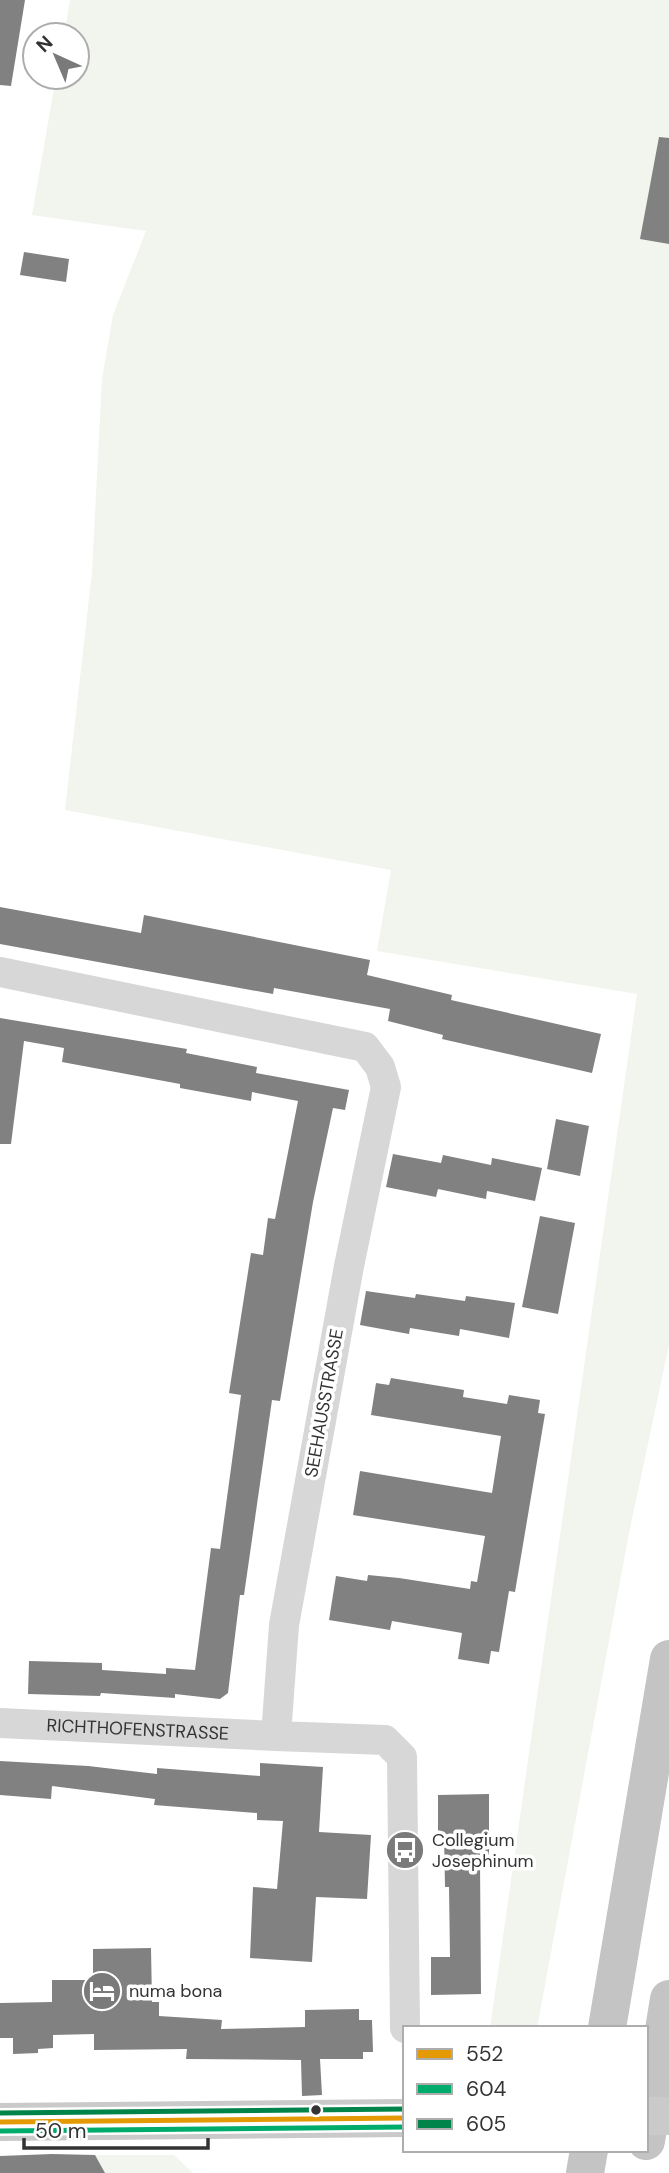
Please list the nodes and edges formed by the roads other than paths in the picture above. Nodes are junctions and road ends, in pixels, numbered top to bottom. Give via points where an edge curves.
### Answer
1 (0, 972) edge
2 (669, 1659) edge
3 (0, 1723) edge
4 (276, 1736) junction
5 (669, 1999) edge
6 (405, 2026) edge
7 (607, 2026) edge
8 (648, 2116) edge
9 (669, 2116) edge
10 (403, 2118) edge
11 (0, 2122) edge
12 (648, 2129) edge
13 (589, 2152) edge
14 (645, 2152) edge
15 (585, 2173) edge
16 (641, 2173) edge

1 - 4 street, SEEHAUSSTRASSE via 365,1047 380,1067 386,1087 346,1278 284,1625
2 - 7 highway
3 - 4 street, RICHTHOFENSTRASSE
4 - 6 street via 385,1740 402,1758
5 - 12 highway
8 - 9 main road, bridge
10 - 11 main road
13 - 15 highway
14 - 16 highway

